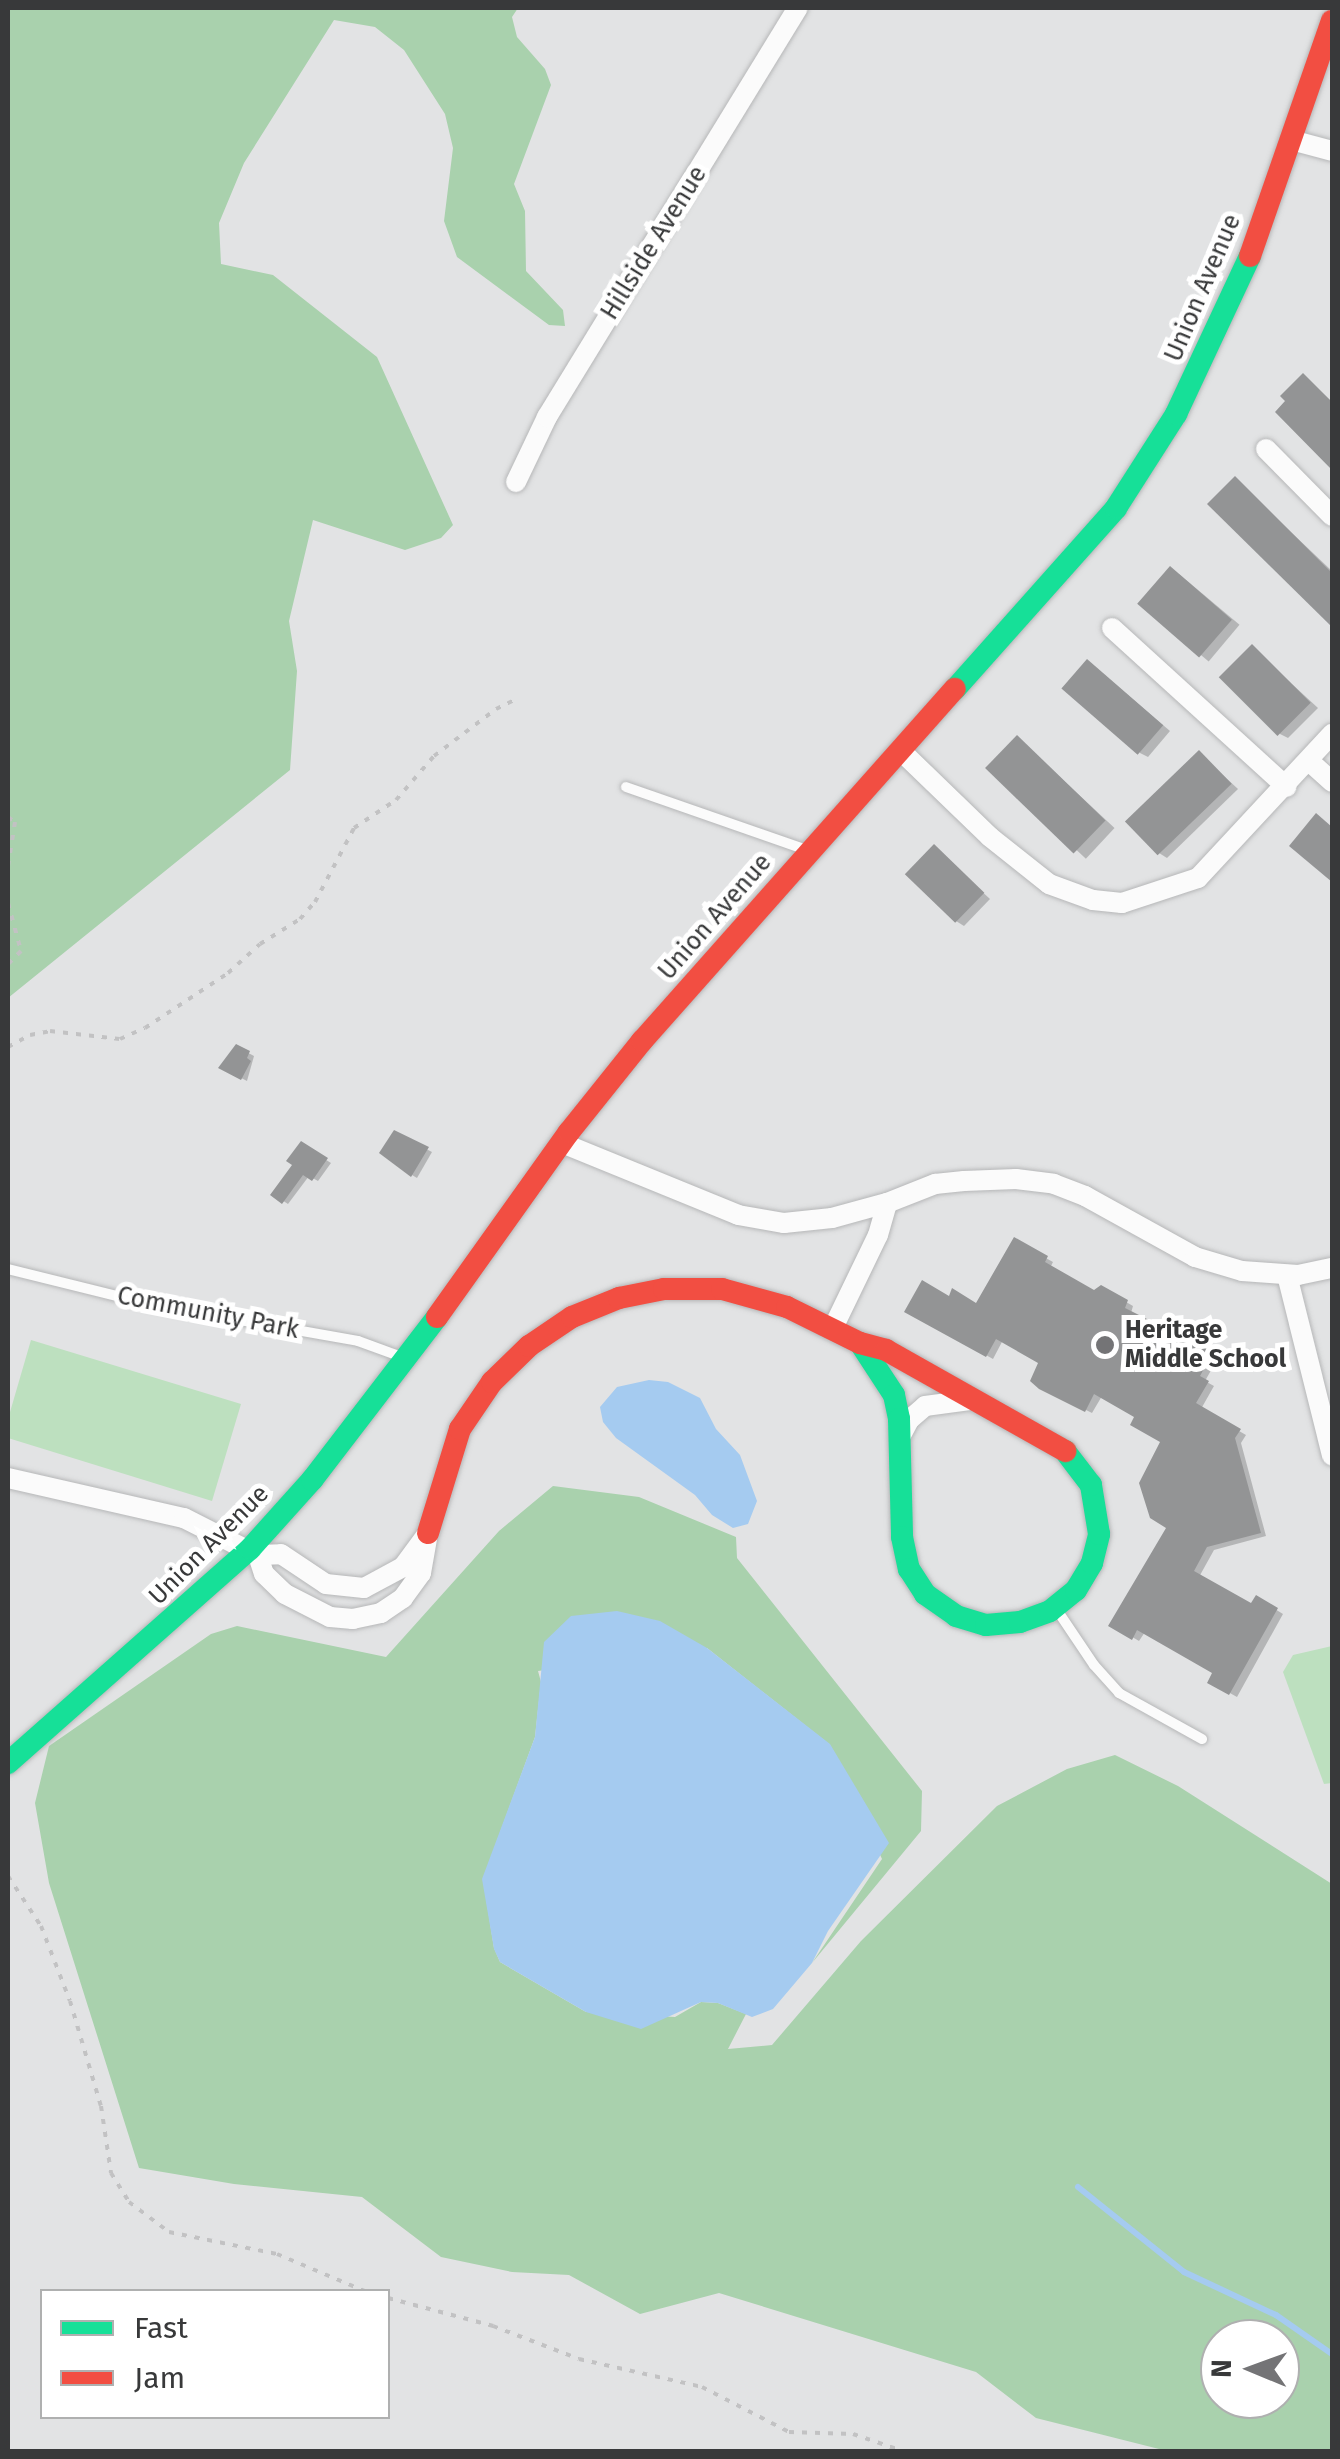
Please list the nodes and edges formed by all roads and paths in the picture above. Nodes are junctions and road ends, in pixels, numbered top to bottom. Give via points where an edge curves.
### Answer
1 (798, 8) edge
2 (1322, 8) edge
3 (1332, 13) edge
4 (1332, 21) edge
5 (1291, 140) junction
6 (1332, 151) edge
7 (1266, 449) dead end
8 (516, 482) dead end
9 (1332, 516) edge
10 (1112, 628) dead end
11 (520, 698) dead end
12 (1332, 734) edge
13 (900, 750) junction
14 (1309, 761) junction
15 (1332, 782) edge
16 (626, 787) dead end
17 (1287, 787) junction
18 (8, 818) edge
19 (809, 851) junction
20 (8, 866) edge
21 (8, 903) edge
22 (8, 964) edge
23 (8, 1048) edge
24 (562, 1143) junction
25 (887, 1203) junction
26 (8, 1268) edge
27 (1332, 1268) edge
28 (1287, 1275) junction
29 (832, 1328) junction
30 (860, 1343) junction
31 (407, 1359) junction
32 (972, 1400) junction
33 (900, 1437) junction
34 (1332, 1454) edge
35 (8, 1478) edge
36 (428, 1533) junction
37 (254, 1552) junction
38 (1054, 1607) junction
39 (1202, 1739) dead end
40 (8, 1763) edge
41 (8, 1876) edge
42 (360, 2289) edge
43 (390, 2299) edge
44 (906, 2452) edge

1 - 8 street, Hillside Avenue via 547,417
2 - 3 lane
4 - 5 street, Union Avenue
5 - 6 street
5 - 13 street, Union Avenue via 1246,267 1176,414 1116,508
7 - 9 street
10 - 17 street
11 - 23 path via 444,748 396,800 354,828 308,910 228,973 120,1038 50,1031
12 - 14 street
13 - 17 street via 1049,884 1093,900 1122,902 1198,878
13 - 19 street, Union Avenue
14 - 15 street
14 - 17 street
16 - 19 lane
18 - 20 path via 15,822
19 - 24 street, Union Avenue
21 - 22 path via 21,951
24 - 25 street via 738,1215 784,1223
24 - 31 street, Union Avenue
25 - 28 street via 935,1184 1035,1180 1085,1196 1210,1263
25 - 29 street
26 - 31 lane, Community Park via 150,1304 358,1341
27 - 28 street
28 - 34 street
29 - 30 street
29 - 36 street via 722,1289 641,1292 572,1316 508,1363 476,1402 448,1458
30 - 32 street via 886,1350
30 - 33 street via 894,1395
31 - 37 street, Union Avenue
32 - 33 street via 925,1406
32 - 38 street via 1068,1453 1091,1486 1099,1534 1092,1562 1076,1590
33 - 38 street via 902,1537 909,1570 924,1594 956,1616 986,1624 1020,1622
35 - 37 street via 184,1518
36 - 37 street via 402,1567 364,1588 326,1584 281,1554
36 - 37 street via 421,1573 403,1598 381,1613 353,1619 330,1618 285,1594 264,1574
37 - 40 street, Union Avenue
38 - 39 lane via 1119,1694
41 - 42 path via 41,1926 70,2001 101,2106 110,2173 129,2202 169,2232 277,2254
43 - 44 path via 493,2326 579,2359 702,2387 790,2432 853,2434

